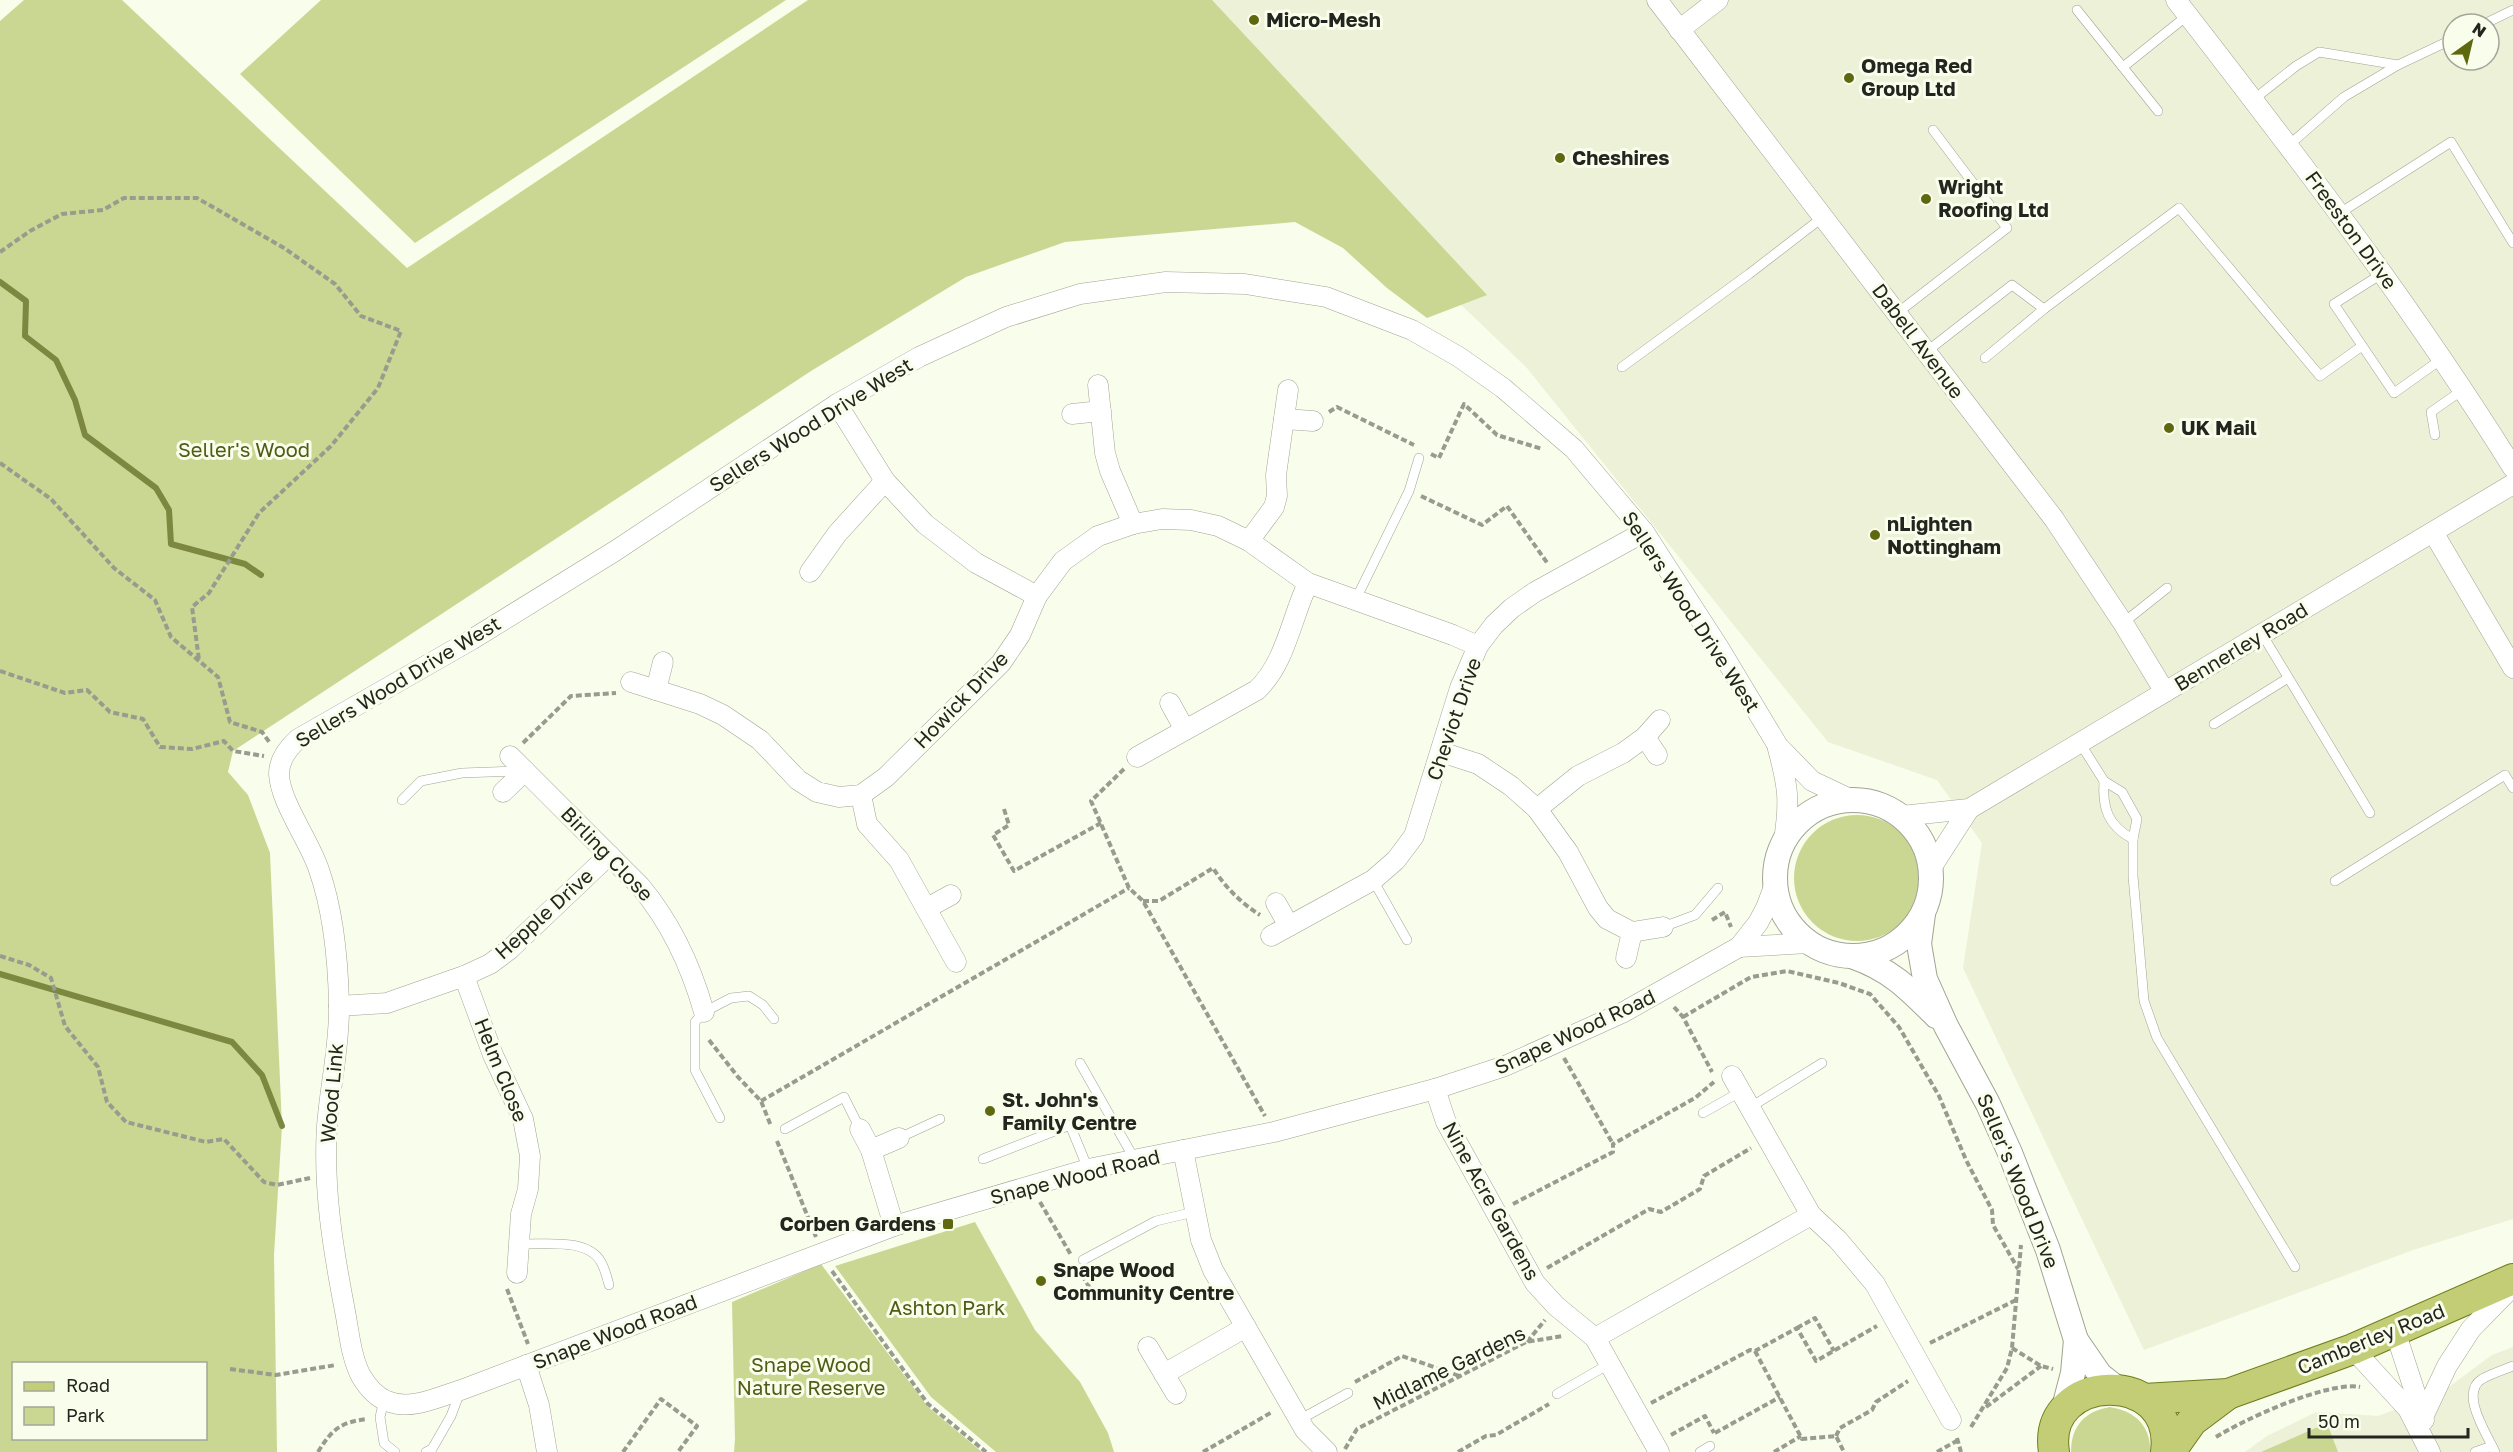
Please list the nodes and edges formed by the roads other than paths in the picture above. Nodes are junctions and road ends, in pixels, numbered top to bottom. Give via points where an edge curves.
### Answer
1 (1657, 0) edge
2 (1718, 0) edge
3 (2182, 8) edge
4 (2077, 10) dead end
5 (1679, 30) junction
6 (2441, 45) edge
7 (2398, 65) junction
8 (2123, 67) junction
9 (2253, 100) junction
10 (2158, 111) dead end
11 (1933, 130) dead end
12 (2288, 146) junction
13 (2340, 213) junction
14 (1823, 217) junction
15 (2513, 243) edge
16 (2383, 272) junction
17 (2044, 309) junction
18 (1896, 314) junction
19 (2362, 346) junction
20 (1926, 352) junction
21 (1985, 358) dead end
22 (2443, 358) junction
23 (1622, 367) dead end
24 (1098, 385) dead end
25 (2464, 389) junction
26 (1288, 390) dead end
27 (837, 404) junction
28 (1101, 411) junction
29 (1072, 414) dead end
30 (1284, 419) junction
31 (1313, 421) road end
32 (2436, 435) dead end
33 (1419, 458) dead end
34 (2513, 468) edge
35 (885, 481) junction
36 (2513, 484) edge
37 (1132, 524) junction
38 (1644, 532) junction
39 (2433, 532) junction
40 (1249, 541) junction
41 (810, 572) dead end
42 (1308, 583) junction
43 (2167, 588) dead end
44 (1037, 596) junction
45 (1354, 602) junction
46 (2123, 622) junction
47 (2262, 634) junction
48 (1478, 646) junction
49 (663, 662) dead end
50 (2513, 668) edge
51 (2288, 678) junction
52 (631, 682) road end
53 (656, 690) junction
54 (2166, 692) junction
55 (1170, 703) dead end
56 (1660, 720) dead end
57 (2214, 724) dead end
58 (1185, 730) junction
59 (1645, 737) junction
60 (2080, 743) junction
61 (1778, 746) junction
62 (1441, 752) junction
63 (1657, 755) dead end
64 (510, 756) road end
65 (1137, 757) road end
66 (282, 760) joint
67 (525, 771) junction
68 (2104, 781) junction
69 (2513, 788) edge
70 (503, 792) dead end
71 (861, 795) junction
72 (1850, 799) junction
73 (402, 800) dead end
74 (1537, 809) junction
75 (1969, 809) junction
76 (2370, 813) dead end
77 (1901, 816) junction
78 (2133, 839) junction
79 (1784, 840) junction
80 (609, 855) junction
81 (1931, 868) junction
82 (1373, 880) junction
83 (2335, 881) dead end
84 (1775, 884) junction
85 (1718, 888) dead end
86 (951, 895) dead end
87 (1276, 903) dead end
88 (927, 908) junction
89 (1923, 914) junction
90 (1289, 926) junction
91 (1663, 927) joint
92 (1632, 932) junction
93 (1270, 936) dead end
94 (1407, 940) dead end
95 (1809, 943) junction
96 (1738, 947) junction
97 (1854, 957) junction
98 (1626, 958) dead end
99 (956, 962) dead end
100 (464, 976) junction
101 (339, 1006) junction
102 (700, 1017) junction
103 (774, 1019) dead end
104 (1946, 1026) junction
105 (1080, 1063) dead end
106 (1822, 1063) dead end
107 (1435, 1089) junction
108 (1740, 1092) junction
109 (1702, 1113) dead end
110 (720, 1118) dead end
111 (940, 1119) dead end
112 (785, 1129) dead end
113 (860, 1129) joint
114 (899, 1137) joint
115 (871, 1150) junction
116 (1183, 1150) junction
117 (983, 1159) dead end
118 (1135, 1160) junction
119 (1088, 1169) junction
120 (1194, 1212) junction
121 (1810, 1215) junction
122 (894, 1226) junction
123 (519, 1244) junction
124 (1079, 1262) road end
125 (2295, 1267) dead end
126 (517, 1273) road end
127 (2513, 1279) edge
128 (609, 1285) dead end
129 (2513, 1286) edge
130 (1246, 1328) junction
131 (2395, 1331) junction
132 (1594, 1338) junction
133 (2076, 1340) junction
134 (1148, 1347) dead end
135 (2352, 1349) junction
136 (531, 1363) junction
137 (1609, 1364) junction
138 (2513, 1366) edge
139 (1164, 1374) junction
140 (461, 1390) junction
141 (1176, 1394) dead end
142 (1348, 1394) road end
143 (1557, 1394) road end
144 (2131, 1394) junction
145 (2228, 1394) junction
146 (382, 1409) junction
147 (2062, 1415) junction
148 (2423, 1417) junction
149 (1299, 1420) junction
150 (1957, 1428) road end
151 (1715, 1444) road end
152 (1656, 1448) edge
153 (2493, 1449) edge
154 (2052, 1450) edge
155 (395, 1452) edge
156 (426, 1452) edge
157 (547, 1452) edge
158 (1326, 1452) edge
159 (1700, 1452) edge
160 (2168, 1452) edge
161 (2432, 1452) edge
162 (2475, 1452) edge

1 - 5 street, Dabell Avenue
2 - 5 street
3 - 8 lane
3 - 9 street, Freeston Drive
4 - 8 lane
5 - 14 street, Dabell Avenue
6 - 7 lane
7 - 9 lane via 2319,52
7 - 12 lane via 2344,97
8 - 10 lane
9 - 12 street, Freeston Drive
11 - 18 lane via 2007,228
12 - 13 street, Freeston Drive
13 - 15 lane via 2451,142
13 - 16 street, Freeston Drive
14 - 18 street, Dabell Avenue
14 - 23 lane
16 - 19 lane via 2334,304
16 - 22 street, Freeston Drive
17 - 19 lane via 2179,208 2320,376
17 - 20 lane via 2013,285
17 - 21 lane
18 - 20 street, Dabell Avenue
19 - 22 lane via 2394,393
20 - 46 street, Dabell Avenue via 2054,519
22 - 25 street, Freeston Drive
24 - 28 street
25 - 32 lane via 2431,412
25 - 34 street, Freeston Drive
26 - 30 street
27 - 35 street
27 - 38 street, Sellers Wood Drive West via 919,357 1006,317 1080,294 1166,282 1245,284 1326,297 1412,330 1459,357 1503,388 1574,449
27 - 66 street, Sellers Wood Drive West via 615,551 471,640 298,739
28 - 29 street
28 - 37 street via 1107,462
30 - 31 street
30 - 40 street via 1274,507
33 - 45 lane via 1409,491
35 - 41 street via 837,534
35 - 44 street via 925,524 967,556
36 - 39 street, Bennerley Road
37 - 40 street, Howick Drive via 1191,520 1218,526
37 - 44 street, Howick Drive via 1098,536 1063,561
38 - 48 street, Cheviot Drive via 1512,608
38 - 61 street, Sellers Wood Drive West
39 - 47 street, Bennerley Road
39 - 50 street
40 - 42 street, Howick Drive
42 - 45 street, Howick Drive
42 - 58 street via 1270,678 1257,690
43 - 46 lane
44 - 71 street, Howick Drive via 1020,635 1001,663 886,777
45 - 48 street, Howick Drive
46 - 54 street, Dabell Avenue
47 - 51 lane
47 - 54 street, Bennerley Road
48 - 62 street, Cheviot Drive via 1460,688
49 - 53 street
51 - 57 lane
51 - 76 lane
52 - 53 street
53 - 71 street via 700,704 742,726 798,780 818,792 839,797
54 - 60 street, Bennerley Road
55 - 58 street
56 - 59 street
58 - 65 street
59 - 63 street
59 - 74 street via 1578,776
60 - 68 lane
60 - 75 street, Bennerley Road
61 - 72 street, Sellers Wood Drive West via 1812,781
61 - 79 street, Sellers Wood Drive West via 1789,805
62 - 74 street via 1478,764
62 - 82 street, Cheviot Drive via 1414,836 1396,860
64 - 67 street, Birling Close
66 - 101 street, Wood Link via 282,790 319,868 333,917
67 - 70 street
67 - 73 lane via 462,773 421,781
67 - 80 street, Birling Close
68 - 78 lane via 2103,802 2117,831
68 - 78 lane via 2122,792 2137,819
69 - 83 lane via 2505,775
71 - 88 street via 867,824 899,860
72 - 77 street via 1877,803
72 - 79 street via 1807,814
74 - 92 street via 1568,852 1598,908 1607,919
75 - 77 street, Bennerley Road
75 - 81 street, Bennerley Road
77 - 81 street via 1921,839
78 - 125 lane via 2144,1001 2153,1030
79 - 84 street via 1777,856
80 - 100 street, Hepple Drive via 510,948 490,964
80 - 102 street, Birling Close via 640,886 670,926 695,978
81 - 89 street via 1932,884
82 - 90 street, Cheviot Drive
82 - 94 lane
84 - 95 street via 1787,921
84 - 96 street, Snape Wood Road via 1762,916
85 - 91 lane via 1695,915
86 - 88 street
87 - 90 street
88 - 99 street
89 - 97 street via 1914,928 1888,949
89 - 104 street, Seller's Wood Drive via 1921,962
90 - 93 street, Cheviot Drive
91 - 92 street
92 - 98 street
95 - 96 street, Snape Wood Road
95 - 97 street
96 - 107 street, Snape Wood Road via 1661,992 1556,1045
97 - 104 street, Seller's Wood Drive via 1893,975
100 - 101 street, Hepple Drive via 387,1003
100 - 123 street, Helm Close via 493,1055 523,1119 530,1156
101 - 146 street, Wood Link via 327,1126 330,1234 355,1362
102 - 103 lane via 731,998 749,996
102 - 110 lane, Birling Close via 695,1070
104 - 133 street, Seller's Wood Drive via 1989,1104 2010,1153 2048,1250
105 - 118 lane
106 - 108 lane
107 - 116 street, Snape Wood Road via 1274,1132
107 - 132 street, Nine Acre Gardens via 1446,1122 1532,1277 1556,1306
108 - 109 lane
108 - 121 street
111 - 114 lane
112 - 113 lane via 844,1097
113 - 115 street
114 - 115 street
115 - 122 street
116 - 118 street, Snape Wood Road
116 - 120 street
117 - 119 lane via 1070,1125
118 - 119 street, Snape Wood Road
119 - 122 street, Snape Wood Road
120 - 124 lane via 1156,1221
120 - 130 street via 1213,1270
121 - 132 street
121 - 150 street via 1875,1284
122 - 136 street, Snape Wood Road
123 - 126 street, Helm Close
123 - 128 lane via 577,1246 587,1250 601,1261
127 - 131 main road, Camberley Road
129 - 148 street via 2471,1329 2447,1365
130 - 139 street
130 - 149 street
131 - 135 main road, Camberley Road
131 - 148 street
132 - 137 street, Nine Acre Gardens
133 - 144 street, Seller's Wood Drive via 2100,1375
133 - 147 street, Seller's Wood Drive via 2073,1373
134 - 139 street
135 - 145 main road, Camberley Road
135 - 161 street via 2408,1409
136 - 140 street, Snape Wood Road
136 - 157 street
137 - 143 lane
137 - 152 street, Nine Acre Gardens
138 - 153 lane via 2480,1380 2471,1399
139 - 141 street
140 - 146 street, Snape Wood Road via 421,1403
140 - 156 lane via 451,1416 432,1449
142 - 149 lane
144 - 145 main road, Camberley Road
144 - 147 main road, Camberley Road via 2102,1389 2072,1402
144 - 160 main road via 2152,1406 2164,1426
145 - 160 main road, Camberley Road via 2192,1421
146 - 155 lane via 384,1443
147 - 154 main road
148 - 161 street
149 - 158 street
151 - 159 lane
153 - 162 lane

